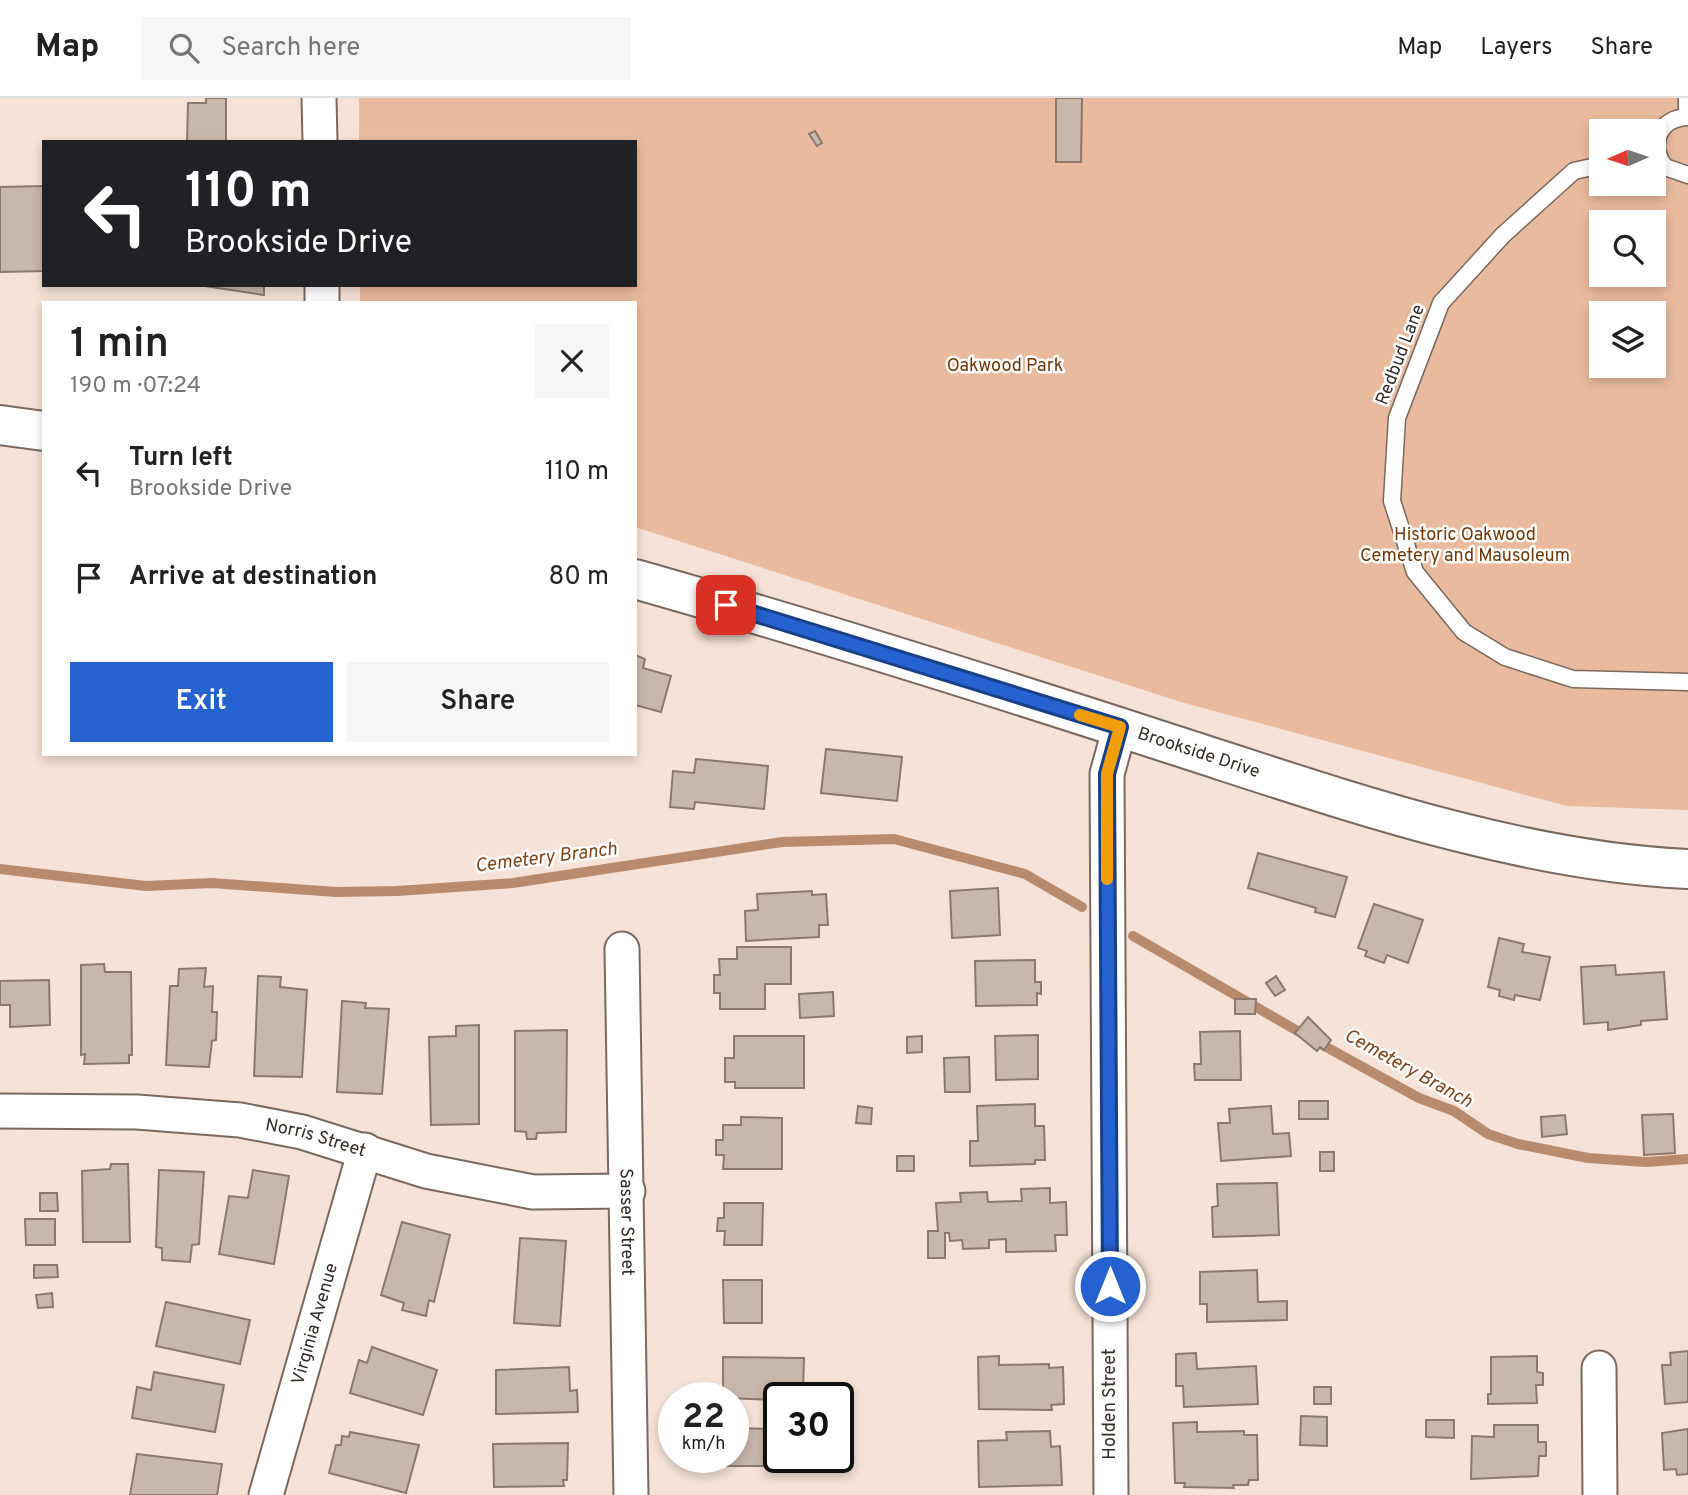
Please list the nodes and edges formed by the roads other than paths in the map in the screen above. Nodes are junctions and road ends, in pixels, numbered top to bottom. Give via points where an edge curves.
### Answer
1 (319, 98) edge
2 (1687, 98) edge
3 (1687, 117) edge
4 (1666, 125) edge
5 (320, 140) edge
6 (1589, 167) edge
7 (1666, 167) edge
8 (1688, 175) edge
9 (0, 425) edge
10 (42, 431) edge
11 (637, 580) edge
12 (1688, 682) edge
13 (1120, 727) junction
14 (1688, 869) edge
15 (622, 949) dead end
16 (0, 1111) edge
17 (365, 1150) junction
18 (628, 1191) junction
19 (1599, 1368) dead end
20 (266, 1495) edge
21 (631, 1495) edge
22 (1111, 1495) edge
23 (1600, 1495) edge

1 - 5 street
2 - 3 lane
3 - 4 lane
6 - 12 lane, Redbud Lane via 1574,170 1503,235 1441,303 1397,418 1392,501 1415,572 1464,632 1506,657 1573,679
7 - 8 lane
9 - 10 street
11 - 13 street, Brookside Drive
13 - 14 street, Brookside Drive via 1293,783 1493,839 1597,861
13 - 22 street, Holden Street via 1107,774
15 - 18 street, Sasser Street
16 - 17 street, Norris Street via 136,1112 240,1120
17 - 18 street, Norris Street via 426,1171 533,1192
17 - 20 street, Virginia Avenue
18 - 21 street, Sasser Street
19 - 23 street

